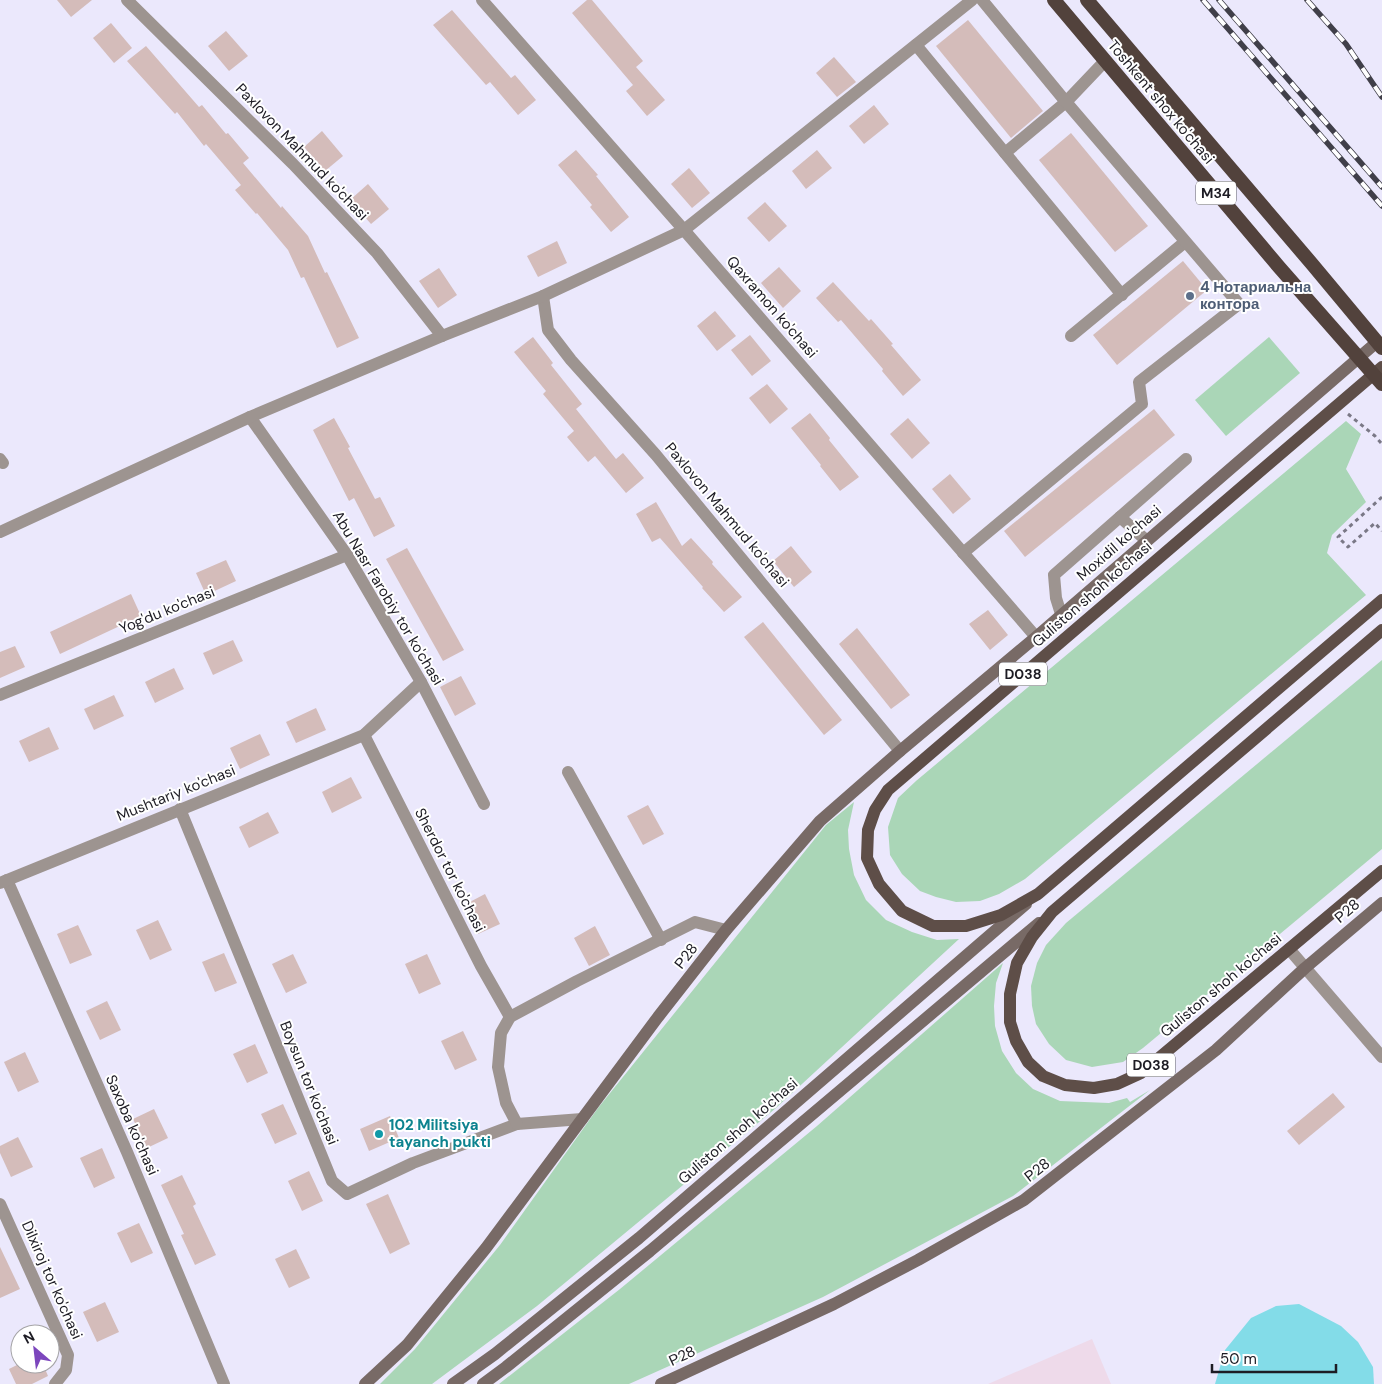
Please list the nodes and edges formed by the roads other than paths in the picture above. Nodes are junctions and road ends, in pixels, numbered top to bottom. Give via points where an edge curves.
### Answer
1 (127, 0) edge
2 (482, 0) edge
3 (972, 0) edge
4 (982, 0) edge
5 (1054, 0) edge
6 (1087, 0) edge
7 (1098, 12) junction
8 (1078, 28) junction
9 (916, 46) junction
10 (1105, 61) junction
11 (1066, 102) junction
12 (1005, 153) junction
13 (684, 230) junction
14 (1185, 242) junction
15 (1122, 294) junction
16 (543, 296) junction
17 (442, 336) junction
18 (1071, 336) dead end
19 (1379, 345) edge
20 (1358, 358) junction
21 (1379, 375) edge
22 (250, 418) junction
23 (1186, 459) dead end
24 (1120, 517) junction
25 (0, 532) edge
26 (1146, 541) junction
27 (963, 553) junction
28 (347, 555) junction
29 (1382, 600) edge
30 (1062, 614) junction
31 (1382, 630) edge
32 (1036, 637) junction
33 (421, 682) junction
34 (0, 694) edge
35 (364, 735) junction
36 (900, 751) junction
37 (568, 772) dead end
38 (484, 804) dead end
39 (180, 809) junction
40 (1382, 871) edge
41 (3, 881) edge
42 (1038, 894) junction
43 (1382, 903) edge
44 (1052, 912) junction
45 (726, 930) junction
46 (661, 940) junction
47 (1289, 949) junction
48 (1305, 968) junction
49 (510, 1017) junction
50 (1382, 1057) edge
51 (582, 1119) junction
52 (517, 1124) junction
53 (0, 1204) edge
54 (55, 1384) edge
55 (224, 1384) edge
56 (366, 1384) edge
57 (453, 1384) edge
58 (482, 1384) edge
59 (661, 1384) edge

1 - 17 street, Paxlovon Mahmud ko'chasi via 293,164 377,253
2 - 13 street, Qaxramon ko'chasi
3 - 9 street
4 - 11 street
5 - 8 highway, Toshkent shox ko'chasi / M34
6 - 7 highway, Toshkent shox ko'chasi / M34
7 - 8 highway via 1083,13
7 - 19 highway, Toshkent shox ko'chasi / M34
8 - 10 highway, Toshkent shox ko'chasi / M34
9 - 12 street
9 - 13 street
10 - 11 street
10 - 20 highway, Toshkent shox ko'chasi / M34
11 - 12 street
11 - 14 street
12 - 15 street
13 - 16 street
13 - 27 street, Qaxramon ko'chasi
14 - 15 street
14 - 27 street via 1239,304 1139,382 1142,404
15 - 18 street
16 - 17 street
16 - 36 street, Paxlovon Mahmud ko'chasi via 548,330 571,360 656,455
17 - 22 street
19 - 20 main road, Moxidil ko'chasi
20 - 21 highway, Toshkent shox ko'chasi / M34
20 - 26 main road, Moxidil ko'chasi / D038
21 - 42 main road, Guliston shoh ko'chasi / D038 via 907,772 888,790 875,810 868,830 867,858 879,884 902,911 933,926 966,926 1001,915
22 - 25 street
22 - 28 street, Abu Nasr Farobiy tor ko'chasi
23 - 24 street
24 - 26 street
24 - 30 street via 1054,575 1056,598
26 - 30 main road, Moxidil ko'chasi / D038
27 - 32 street, Qaxramon ko'chasi
28 - 33 street, Abu Nasr Farobiy tor ko'chasi
28 - 34 street, Yog'du ko'chasi
29 - 42 main road, Guliston shoh ko'chasi / D038
30 - 32 main road, Moxidil ko'chasi / D038
31 - 44 main road, Guliston shoh ko'chasi / D038
32 - 36 main road, Moxidil ko'chasi / D038
33 - 35 street
33 - 38 street, Abu Nasr Farobiy tor ko'chasi
35 - 39 street, Mushtariy ko'chasi
35 - 49 street, Sherdor tor ko'chasi
36 - 45 main road, Р28 / D038 via 820,821
37 - 46 street
39 - 41 street, Mushtariy ko'chasi
39 - 52 street, Boysun tor ko'chasi via 332,1181 347,1194 413,1163
40 - 47 main road, Guliston shoh ko'chasi / D038
41 - 55 street, Saxoba ko'chasi via 127,1152
42 - 57 main road, Guliston shoh ko'chasi / D038 via 639,1238
43 - 48 main road, Р28 / D038
44 - 47 main road, Guliston shoh ko'chasi / D038 via 1017,963 1010,994 1010,1022 1028,1062 1043,1076 1066,1086 1094,1088 1117,1084 1141,1072
44 - 58 main road, Guliston shoh ko'chasi / D038 via 650,1251
45 - 46 street via 695,922
45 - 51 main road, Р28 / D038
46 - 49 street
47 - 48 street
48 - 50 street
48 - 59 main road, Р28 / D038 via 1216,1050 1024,1200 834,1304
49 - 52 street via 502,1033 498,1067 506,1103
51 - 52 street
51 - 56 main road, Р28 / D038 via 486,1248 407,1345
53 - 54 street, Dilxiroj tor ko'chasi via 68,1355 66,1370

